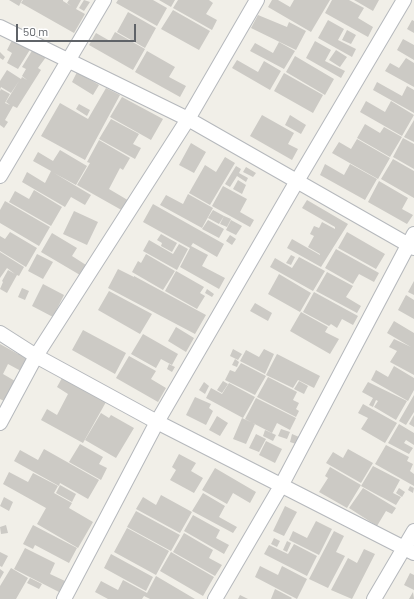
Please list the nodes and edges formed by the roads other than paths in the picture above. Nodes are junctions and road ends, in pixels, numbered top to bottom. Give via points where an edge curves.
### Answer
1 (104, 0) edge
2 (257, 0) edge
3 (404, 0) edge
4 (0, 28) edge
5 (67, 61) junction
6 (188, 119) junction
7 (0, 176) edge
8 (297, 181) junction
9 (412, 242) edge
10 (0, 333) edge
11 (36, 356) junction
12 (157, 422) junction
13 (0, 423) edge
14 (281, 486) junction
15 (414, 531) edge
16 (409, 551) edge
17 (64, 599) edge
18 (215, 599) edge
19 (374, 599) edge

1 - 5 street
2 - 6 street
3 - 8 street
4 - 5 street
5 - 6 street
5 - 7 street
6 - 8 street
6 - 11 street
8 - 9 street
8 - 12 street
9 - 14 street
10 - 11 street
11 - 12 street
11 - 13 street
12 - 14 street
12 - 17 street
14 - 16 street
14 - 18 street
15 - 16 street
16 - 19 street

